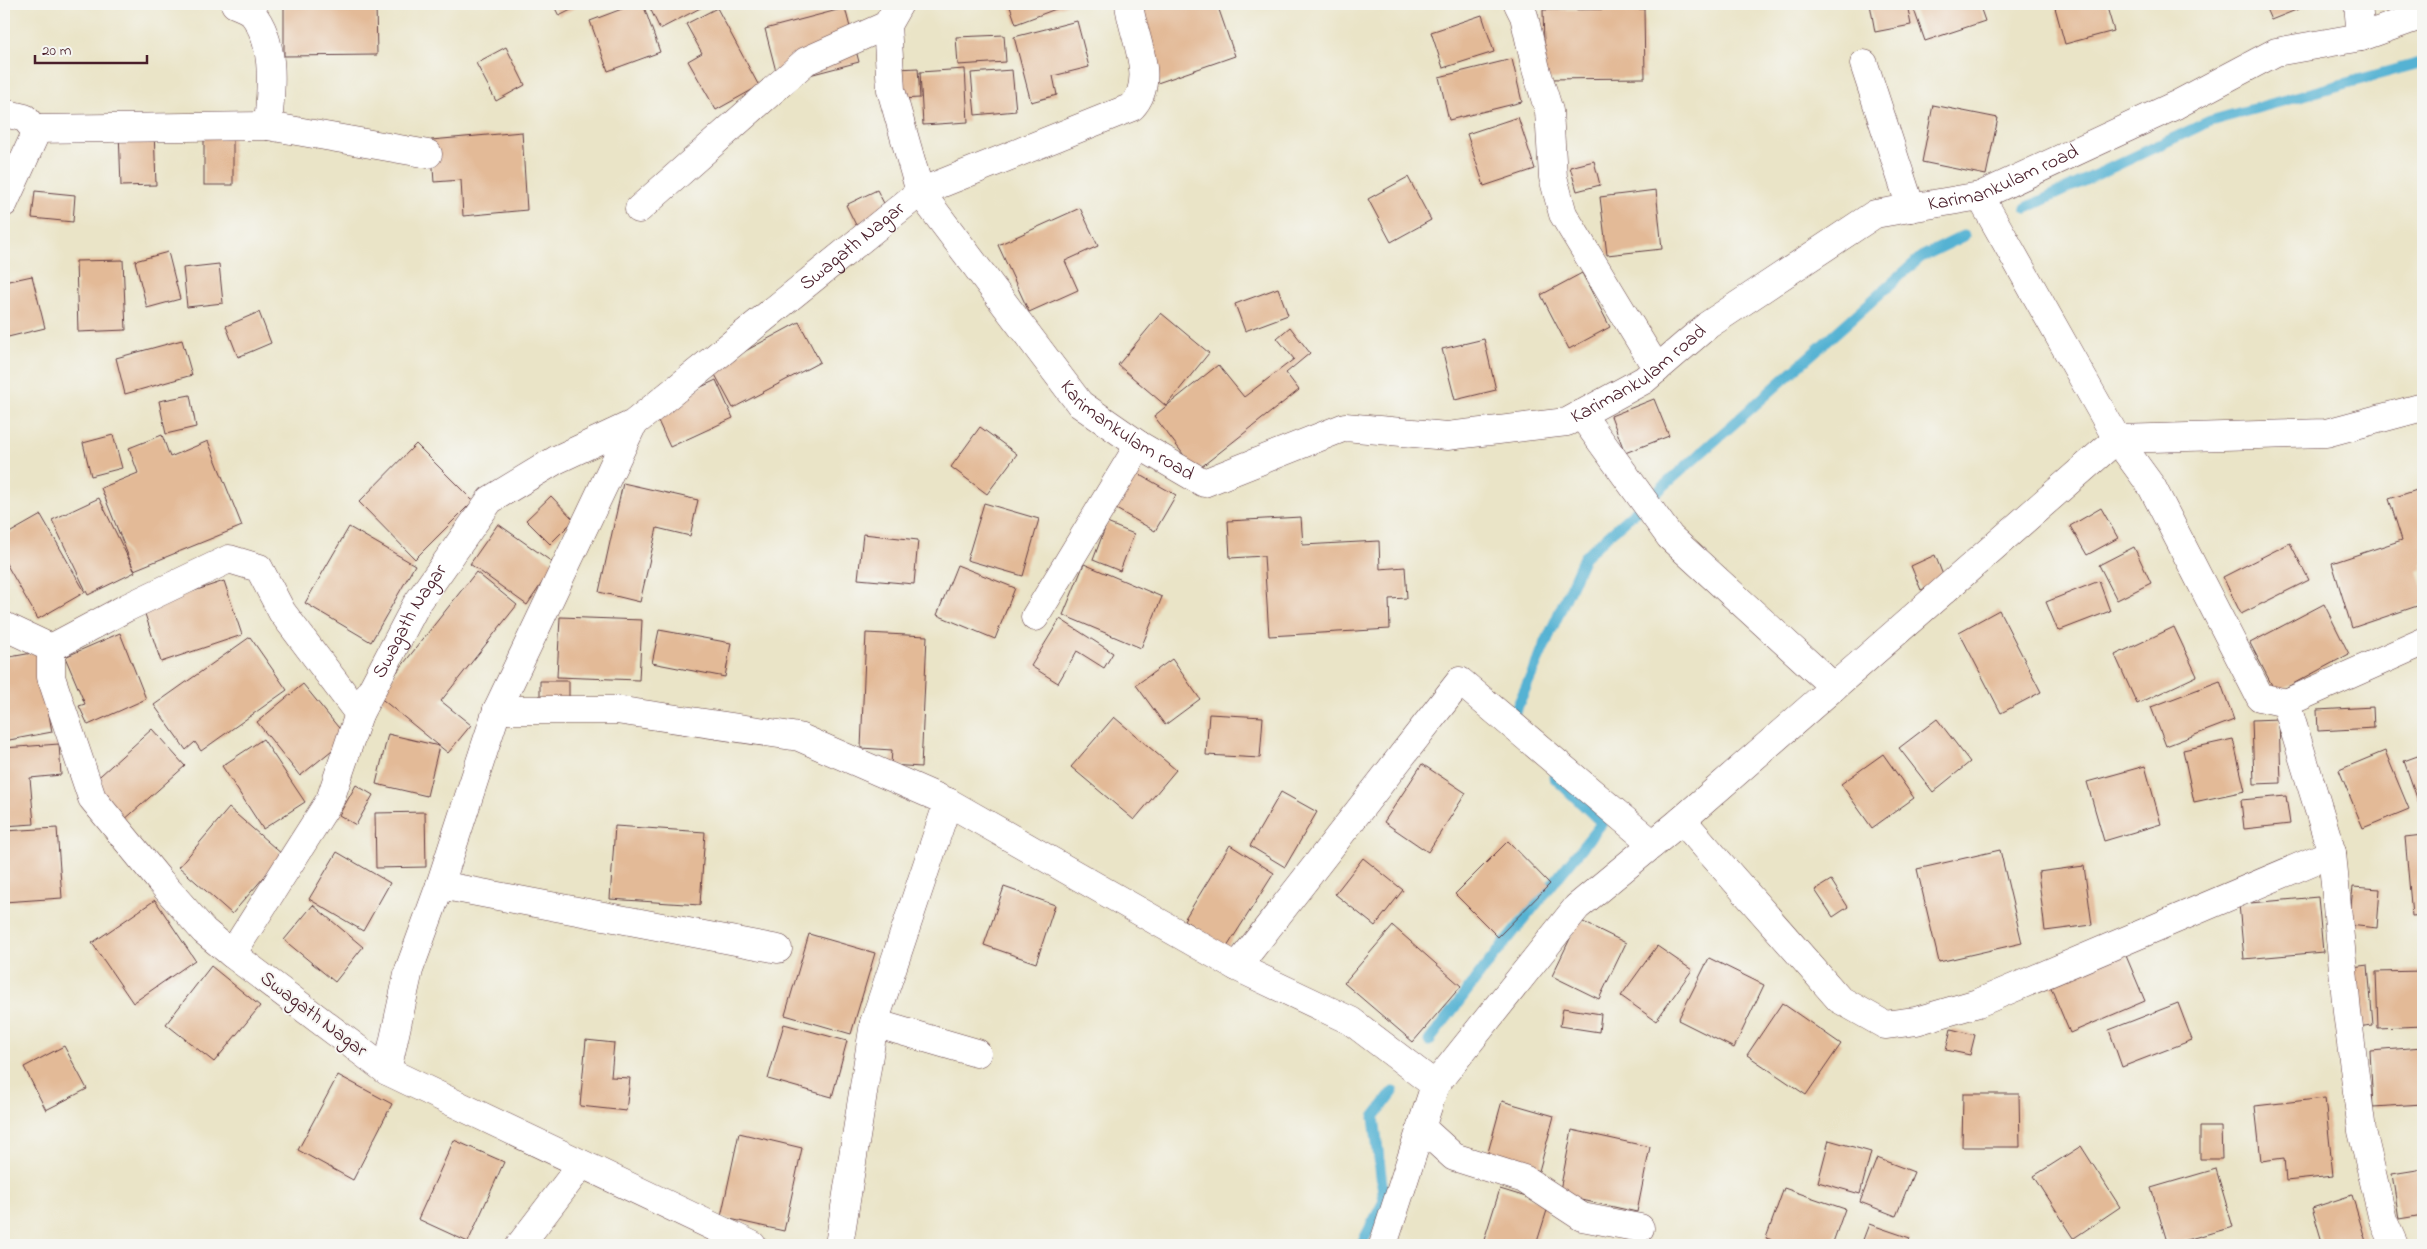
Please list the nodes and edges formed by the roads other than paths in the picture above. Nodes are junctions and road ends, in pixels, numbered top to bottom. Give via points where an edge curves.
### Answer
1 (235, 4) edge
2 (1129, 4) edge
3 (1518, 4) edge
4 (2358, 4) edge
5 (893, 14) edge
6 (2423, 15) edge
7 (2361, 37) junction
8 (1864, 64) dead end
9 (4, 114) edge
10 (268, 126) junction
11 (34, 129) junction
12 (428, 154) dead end
13 (920, 192) junction
14 (1980, 196) junction
15 (4, 203) edge
16 (1910, 208) junction
17 (639, 210) dead end
18 (1656, 369) junction
19 (2423, 407) edge
20 (1581, 414) junction
21 (634, 424) junction
22 (2117, 439) junction
23 (1139, 444) junction
24 (1035, 617) dead end
25 (4, 626) edge
26 (2423, 642) edge
27 (51, 648) junction
28 (1834, 687) junction
29 (2286, 703) junction
30 (497, 710) junction
31 (359, 714) junction
32 (948, 802) junction
33 (1682, 820) junction
34 (1653, 844) junction
35 (2332, 854) junction
36 (440, 886) junction
37 (778, 949) dead end
38 (232, 954) junction
39 (1237, 967) junction
40 (874, 1023) junction
41 (977, 1053) dead end
42 (387, 1071) junction
43 (1435, 1085) junction
44 (1421, 1127) junction
45 (581, 1165) junction
46 (1640, 1228) dead end
47 (520, 1245) edge
48 (752, 1245) edge
49 (838, 1245) edge
50 (1383, 1245) edge
51 (2394, 1245) edge

1 - 10 street via 251,12 264,34 272,78
2 - 13 street via 1142,58 1143,83 1142,97 1132,107
3 - 18 street via 1549,111 1553,176 1564,214
4 - 7 street
5 - 13 street, Swagath Nagar via 891,90
5 - 17 street via 806,61
6 - 7 street, Karimankulam road
7 - 14 street, Karimankulam road via 2276,52 2176,105
8 - 16 street
9 - 11 street via 25,118
10 - 11 street
10 - 12 street
11 - 15 street via 34,137
13 - 21 street, Swagath Nagar
13 - 23 street, Karimankulam road via 1080,404
14 - 16 street, Karimankulam road
14 - 22 street
16 - 18 street, Karimankulam road via 1875,214 1708,324
18 - 20 street, Karimankulam road via 1644,380
19 - 22 street via 2326,433
20 - 23 street, Karimankulam road via 1567,422 1447,436 1345,427 1204,483
20 - 28 street via 1670,537
21 - 30 street, Swagath Nagar
21 - 31 street, Swagath Nagar via 556,460 490,500 416,605
22 - 28 street
22 - 29 street via 2152,487 2260,697
23 - 24 street
25 - 27 street
26 - 29 street
27 - 31 street via 229,559 259,568 282,612
27 - 38 street via 51,677 92,798 178,903 204,931
28 - 33 street
29 - 35 street
30 - 32 street via 616,710 799,737
30 - 36 street, Swagath Nagar
31 - 38 street, Swagath Nagar via 330,800
32 - 39 street
32 - 40 street
33 - 34 street
33 - 35 street via 1839,999 1885,1025 1916,1021 1978,1003
34 - 39 street via 1460,682
34 - 43 street via 1577,907
35 - 51 street via 2362,1131 2384,1220
36 - 37 street
36 - 42 street, Swagath Nagar via 409,970
38 - 42 street, Swagath Nagar
39 - 43 street via 1351,1021
40 - 41 street
40 - 49 street
42 - 45 street
43 - 44 street
44 - 46 street via 1454,1157 1524,1179 1582,1217
44 - 50 street
45 - 47 street
45 - 48 street

